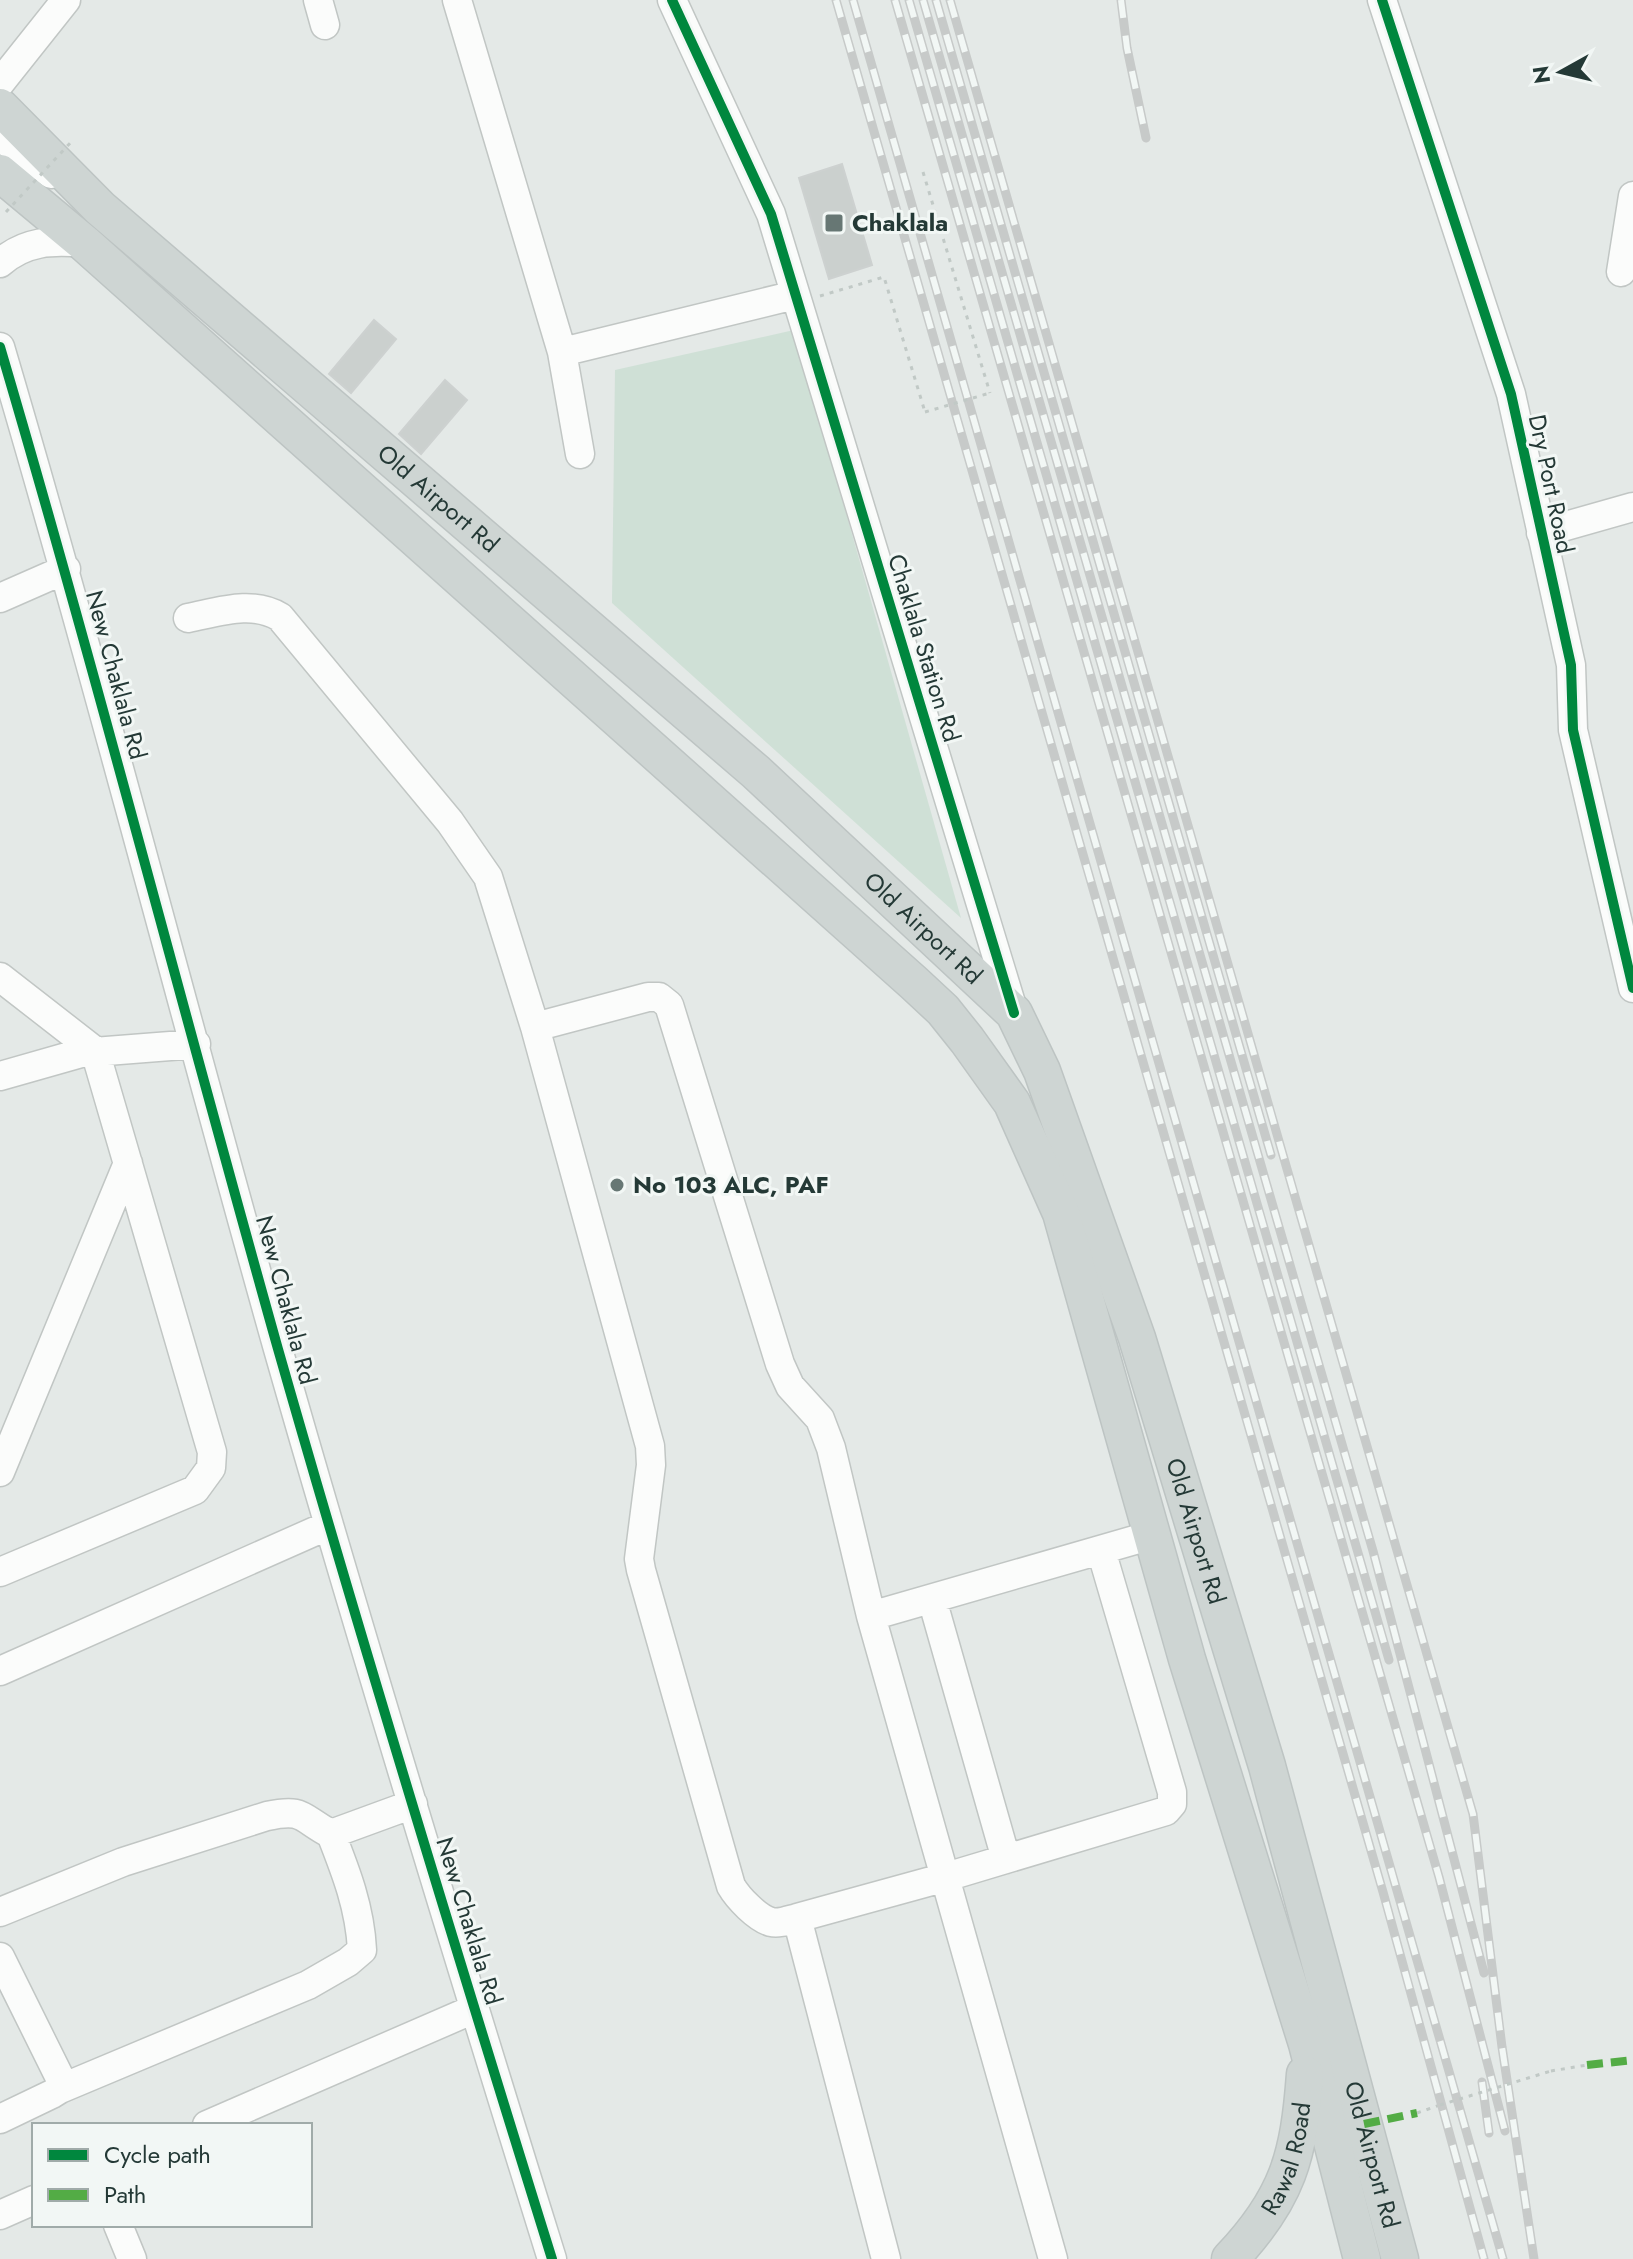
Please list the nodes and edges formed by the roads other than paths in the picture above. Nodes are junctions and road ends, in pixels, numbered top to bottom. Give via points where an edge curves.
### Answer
1 (66, 0) edge
2 (457, 0) edge
3 (672, 0) edge
4 (1382, 0) edge
5 (0, 83) edge
6 (0, 107) edge
7 (0, 137) edge
8 (0, 173) edge
9 (1633, 196) edge
10 (100, 208) junction
11 (84, 243) junction
12 (0, 263) edge
13 (1621, 272) dead end
14 (796, 299) junction
15 (0, 347) edge
16 (562, 352) junction
17 (580, 454) dead end
18 (1633, 507) edge
19 (1541, 533) junction
20 (66, 569) junction
21 (0, 598) edge
22 (188, 618) dead end
23 (958, 959) junction
24 (0, 977) edge
25 (914, 983) junction
26 (1633, 988) edge
27 (1014, 1013) junction
28 (535, 1027) junction
29 (196, 1044) junction
30 (95, 1051) junction
31 (1042, 1071) junction
32 (0, 1076) edge
33 (1012, 1103) junction
34 (128, 1163) junction
35 (0, 1472) edge
36 (329, 1525) junction
37 (1152, 1535) junction
38 (1101, 1550) junction
39 (0, 1572) edge
40 (932, 1599) junction
41 (871, 1616) junction
42 (0, 1671) edge
43 (413, 1804) junction
44 (331, 1834) junction
45 (1006, 1859) junction
46 (946, 1877) junction
47 (0, 1912) edge
48 (797, 1918) junction
49 (0, 1957) edge
50 (474, 2009) junction
51 (1307, 2044) junction
52 (60, 2089) junction
53 (0, 2119) edge
54 (212, 2123) edge
55 (32, 2201) edge
56 (0, 2215) edge
57 (119, 2227) edge
58 (132, 2259) edge
59 (552, 2259) edge
60 (886, 2259) edge
61 (1053, 2259) edge
62 (1230, 2259) edge
63 (1362, 2259) edge
64 (1400, 2259) edge

1 - 5 street
2 - 16 street
3 - 14 street, Chaklala Station Rd via 771,214
4 - 19 street, Dry Port Road via 1511,394
6 - 10 main road, Old Airport Rd
7 - 10 street
8 - 11 main road, Old Airport Rd
9 - 13 street
10 - 23 main road, Old Airport Rd via 756,772
11 - 12 street via 35,244
11 - 25 main road, Old Airport Rd
14 - 16 street
14 - 27 street, Chaklala Station Rd
15 - 20 street, New Chaklala Rd
16 - 17 street
18 - 19 street
19 - 26 street, Dry Port Road via 1571,665 1573,730
20 - 21 street
20 - 29 street, New Chaklala Rd
22 - 28 street via 242,608 260,608 280,617 450,822 488,877
23 - 25 main road via 971,982 969,997 946,1001
23 - 27 main road, Old Airport Rd
24 - 30 street
25 - 33 main road, Old Airport Rd via 943,1010
27 - 31 main road, Old Airport Rd
28 - 41 street via 648,997 669,1005 780,1364 790,1386 820,1419 831,1448
28 - 48 street via 650,1446 641,1570 731,1886 766,1920
29 - 30 street
29 - 36 street, New Chaklala Rd
30 - 32 street
30 - 34 street
31 - 33 main road via 1018,1049 1005,1049 1001,1069
31 - 64 main road, Old Airport Rd via 1137,1338 1267,1766
33 - 37 main road, Old Airport Rd via 1061,1213
34 - 35 street
34 - 39 street via 212,1452 211,1468 195,1490
36 - 42 street
36 - 43 street, New Chaklala Rd
37 - 38 street
37 - 51 main road, Old Airport Rd
38 - 40 street
38 - 45 street via 1172,1804 1166,1811
40 - 41 street
40 - 45 street
41 - 46 street
43 - 44 street
43 - 50 street, New Chaklala Rd
44 - 47 street via 302,1814 267,1816 123,1862
44 - 52 street via 352,1890 362,1950 308,1985
45 - 46 street
46 - 48 street
46 - 61 street
48 - 60 street
49 - 52 street via 60,2078
50 - 54 street
50 - 59 street, New Chaklala Rd
51 - 62 main road, Rawal Road via 1293,2163 1271,2210
51 - 63 main road, Old Airport Rd
52 - 53 street
55 - 56 street
57 - 58 street

